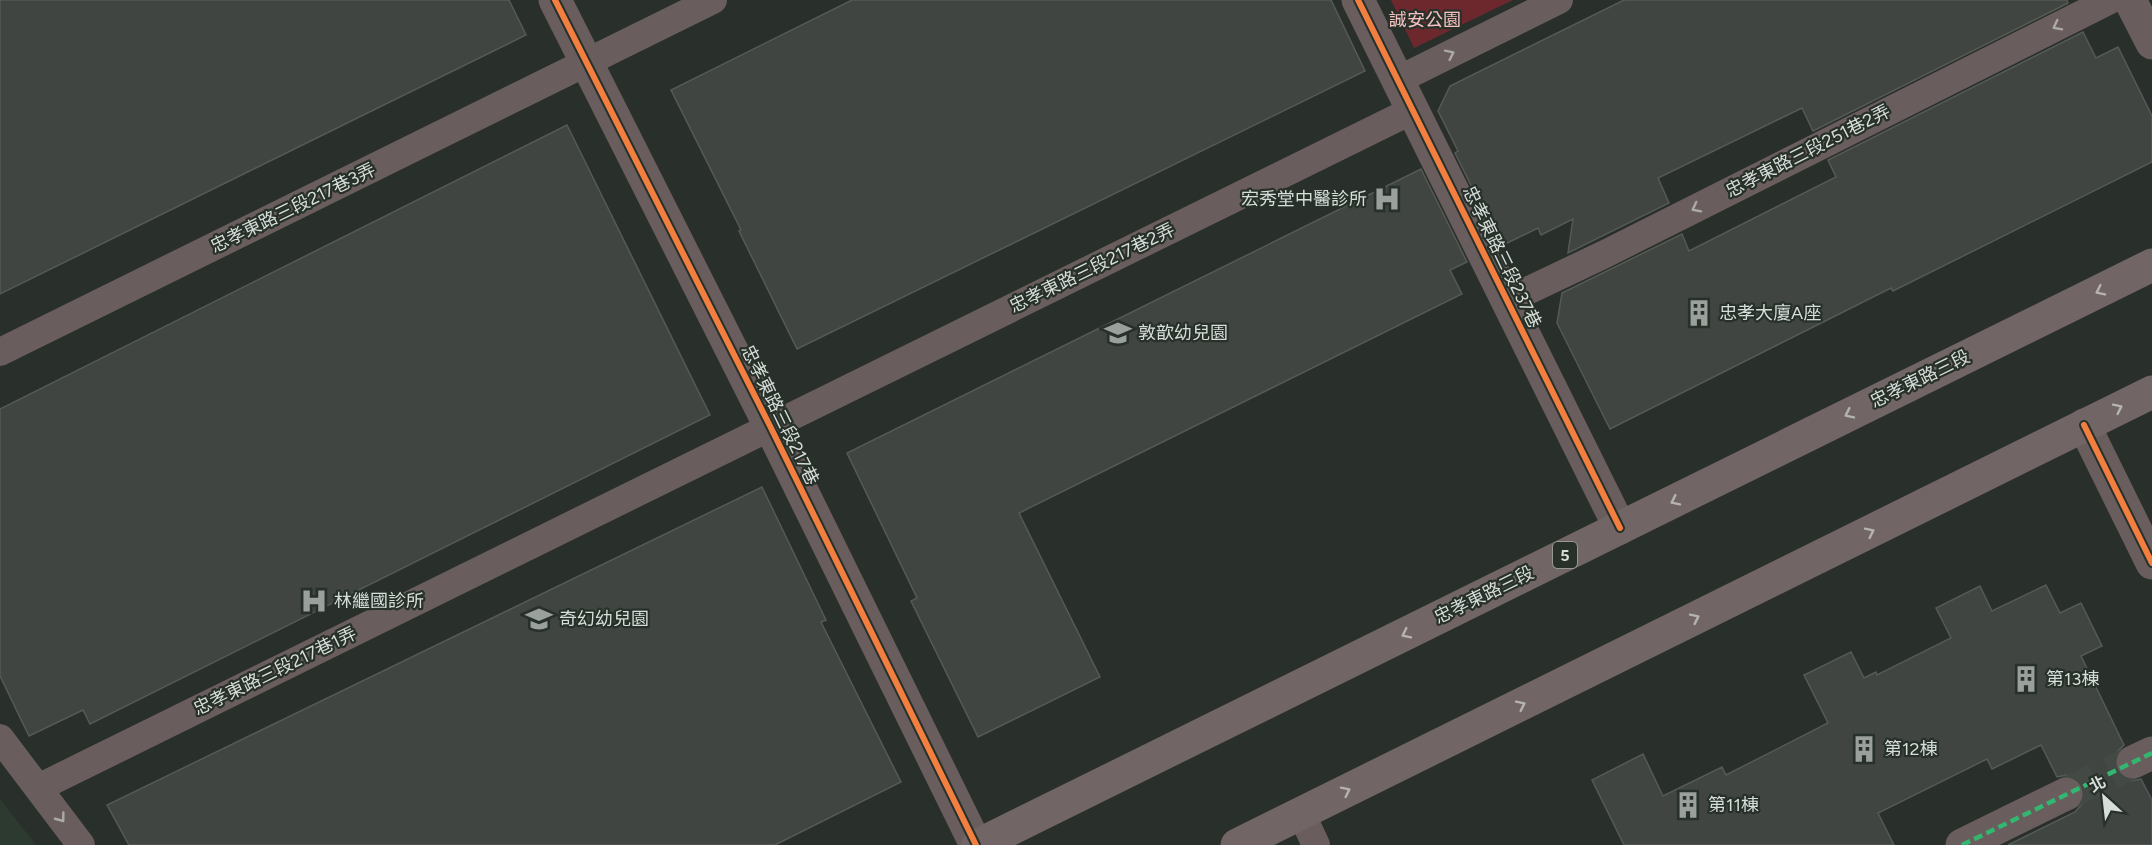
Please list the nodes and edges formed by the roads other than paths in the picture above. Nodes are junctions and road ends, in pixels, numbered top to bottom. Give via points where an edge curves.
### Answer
1 (555, 0) edge
2 (713, 0) edge
3 (1358, 0) edge
4 (1559, 0) edge
5 (2110, 0) edge
6 (2130, 0) edge
7 (2152, 43) edge
8 (586, 64) junction
9 (1398, 80) junction
10 (1413, 110) junction
11 (2152, 265) edge
12 (1506, 300) junction
13 (0, 352) edge
14 (2152, 392) edge
15 (2084, 425) junction
16 (770, 426) junction
17 (1620, 528) junction
18 (2152, 563) edge
19 (0, 738) edge
20 (38, 788) junction
21 (2066, 794) tunnel mouth
22 (1301, 813) junction
23 (81, 845) edge
24 (977, 845) edge
25 (1237, 845) edge
26 (1316, 845) edge
27 (1962, 845) edge

1 - 8 street, 忠孝東路三段217巷
2 - 8 lane, 忠孝東路三段217巷3弄
3 - 9 street, 忠孝東路三段237巷
9 -> 4 lane
5 -> 12 lane, 忠孝東路三段251巷2弄
6 - 7 street
8 - 13 lane, 忠孝東路三段217巷3弄
8 - 16 street, 忠孝東路三段217巷
9 - 10 street, 忠孝東路三段237巷
10 - 12 street, 忠孝東路三段237巷
10 - 16 lane, 忠孝東路三段217巷2弄
11 -> 17 main road, 忠孝東路三段 / 5
12 - 17 street, 忠孝東路三段237巷
15 -> 14 main road
15 - 18 street
22 -> 15 main road
16 - 20 lane, 忠孝東路三段217巷1弄
16 - 24 street, 忠孝東路三段217巷
17 -> 24 main road, 忠孝東路三段 / 5
19 - 20 lane
20 -> 23 lane
21 - 27 street
22 - 25 main road
22 - 26 lane

